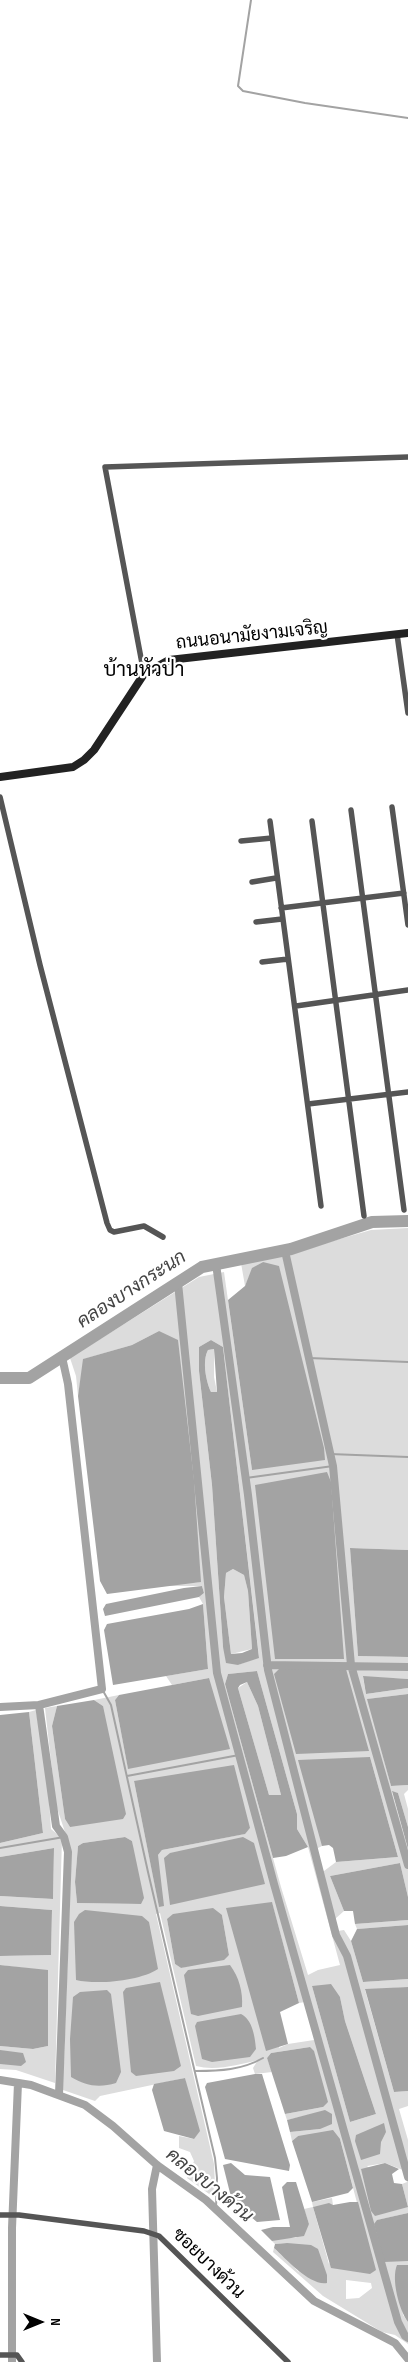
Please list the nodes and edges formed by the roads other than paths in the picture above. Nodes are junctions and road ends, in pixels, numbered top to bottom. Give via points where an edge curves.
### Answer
1 (408, 457) edge
2 (408, 633) edge
3 (397, 634) junction
4 (144, 674) junction
5 (408, 713) edge
6 (0, 777) edge
7 (0, 796) edge
8 (392, 807) dead end
9 (351, 810) dead end
10 (270, 821) dead end
11 (312, 821) dead end
12 (272, 838) junction
13 (241, 841) dead end
14 (276, 878) junction
15 (252, 882) dead end
16 (404, 893) junction
17 (362, 899) junction
18 (322, 904) junction
19 (280, 908) junction
20 (282, 919) junction
21 (256, 922) dead end
22 (408, 925) edge
23 (288, 959) junction
24 (262, 962) dead end
25 (408, 990) edge
26 (376, 994) junction
27 (336, 1000) junction
28 (296, 1006) junction
29 (408, 1092) edge
30 (389, 1095) junction
31 (349, 1100) junction
32 (308, 1104) junction
33 (321, 1206) dead end
34 (404, 1210) dead end
35 (364, 1216) dead end
36 (163, 1237) dead end
37 (0, 2215) edge
38 (0, 2355) edge
39 (22, 2362) edge
40 (288, 2362) edge

1 - 4 street via 105,467
2 - 3 street, ถนนอนามัยงามเจริญ
3 - 4 street, ถนนอนามัยงามเจริญ via 176,658 160,663
3 - 5 street
4 - 6 street, ถนนอนามัยงามเจริญ via 84,760 73,767
7 - 36 street via 40,966 107,1222 114,1232 144,1226
8 - 16 street
9 - 17 street
10 - 12 street
11 - 18 street
12 - 13 street
12 - 14 street
14 - 15 street
14 - 19 street
16 - 17 street
16 - 22 street
17 - 18 street
17 - 26 street
18 - 19 street
18 - 27 street
19 - 20 street
20 - 21 street
20 - 23 street
23 - 24 street
23 - 28 street
25 - 26 street
26 - 27 street
26 - 30 street
27 - 28 street
27 - 31 street
28 - 32 street
29 - 30 street
30 - 31 street
30 - 34 street
31 - 32 street
31 - 35 street
32 - 33 street
37 - 40 street, ซอยบางด้วน via 144,2230 159,2236
38 - 39 street via 17,2355

